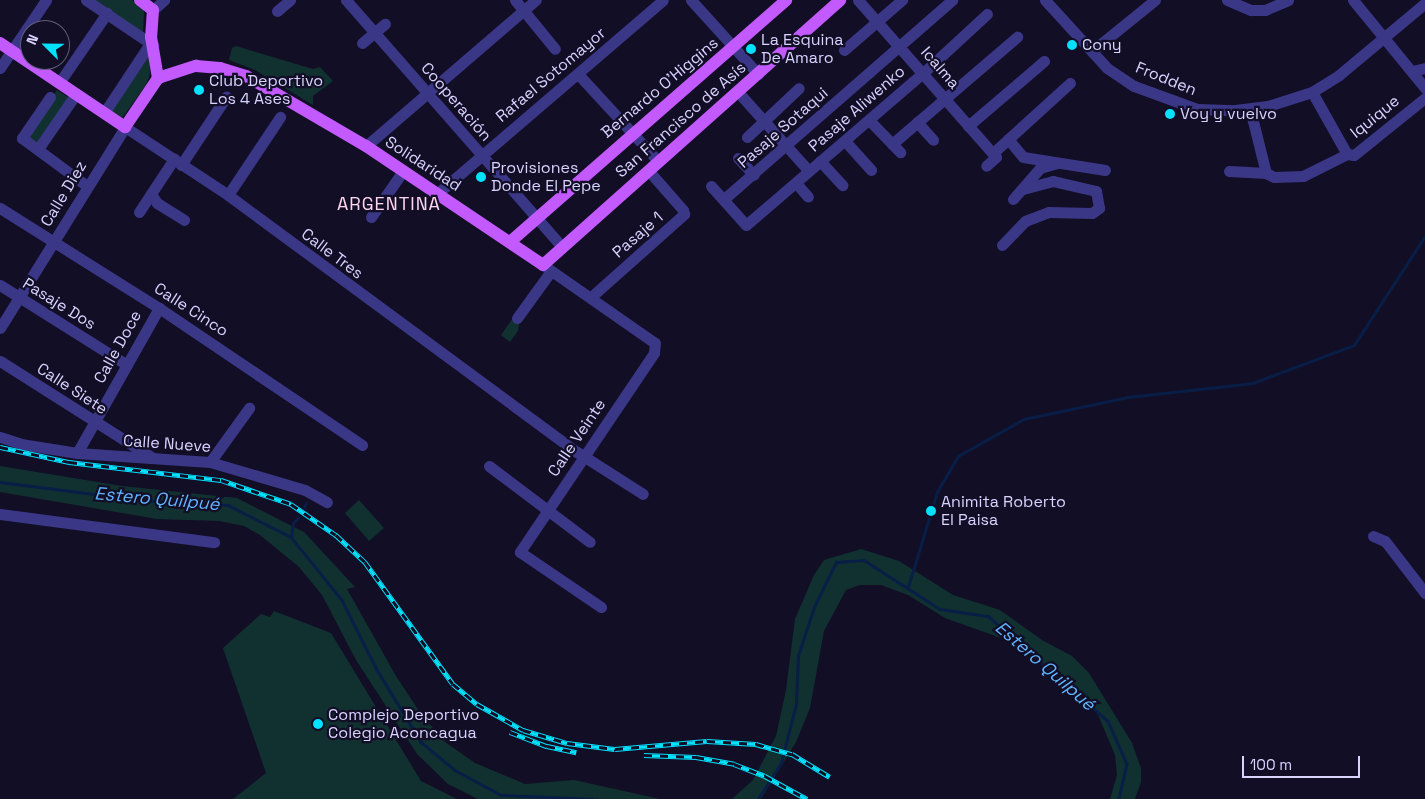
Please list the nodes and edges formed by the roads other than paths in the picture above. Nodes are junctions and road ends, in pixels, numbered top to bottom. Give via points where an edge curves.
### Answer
1 (46, 0) edge
2 (86, 0) edge
3 (140, 0) edge
4 (164, 0) edge
5 (290, 0) edge
6 (346, 0) edge
7 (515, 0) edge
8 (536, 0) edge
9 (663, 0) edge
10 (691, 0) edge
11 (786, 0) edge
12 (840, 0) edge
13 (858, 0) edge
14 (902, 0) edge
15 (952, 0) edge
16 (1046, 0) edge
17 (1155, 0) edge
18 (1227, 0) edge
19 (1288, 0) edge
20 (1353, 0) edge
21 (1425, 3) edge
22 (153, 10) junction
23 (524, 10) junction
24 (276, 11) dead end
25 (107, 13) junction
26 (987, 14) dead end
27 (878, 22) junction
28 (385, 24) dead end
29 (375, 33) junction
30 (1017, 37) dead end
31 (1384, 38) junction
32 (0, 43) edge
33 (362, 43) dead end
34 (153, 45) junction
35 (899, 46) junction
36 (733, 48) junction
37 (554, 49) dead end
38 (844, 50) dead end
39 (12, 51) junction
40 (1092, 51) junction
41 (1044, 61) dead end
42 (0, 68) edge
43 (1425, 68) edge
44 (1412, 72) junction
45 (923, 73) junction
46 (578, 74) junction
47 (758, 74) junction
48 (158, 78) junction
49 (59, 83) junction
50 (1070, 83) dead end
51 (799, 88) dead end
52 (1425, 88) edge
53 (738, 92) junction
54 (1312, 92) junction
55 (76, 94) junction
56 (429, 95) junction
57 (50, 97) dead end
58 (226, 97) dead end
59 (1425, 98) edge
60 (945, 99) junction
61 (1250, 109) junction
62 (104, 113) junction
63 (280, 117) dead end
64 (869, 120) junction
65 (763, 122) junction
66 (917, 122) junction
67 (968, 126) junction
68 (125, 127) junction
69 (632, 133) junction
70 (747, 137) dead end
71 (934, 140) dead end
72 (1008, 140) junction
73 (845, 141) junction
74 (366, 146) junction
75 (786, 148) junction
76 (38, 149) junction
77 (1347, 154) junction
78 (994, 155) junction
79 (481, 156) junction
80 (738, 158) dead end
81 (658, 161) junction
82 (820, 161) junction
83 (1063, 161) junction
84 (177, 162) junction
85 (986, 166) dead end
86 (648, 170) junction
87 (871, 170) dead end
88 (1105, 170) dead end
89 (403, 171) junction
90 (809, 171) junction
91 (1229, 171) dead end
92 (1266, 173) junction
93 (754, 175) junction
94 (796, 182) junction
95 (842, 184) dead end
96 (87, 186) junction
97 (711, 186) dead end
98 (1024, 189) junction
99 (438, 193) junction
100 (151, 194) junction
101 (228, 194) junction
102 (808, 197) dead end
103 (1012, 199) dead end
104 (724, 200) junction
105 (0, 208) edge
106 (139, 212) dead end
107 (371, 217) dead end
108 (536, 218) junction
109 (184, 220) dead end
110 (510, 242) junction
111 (53, 244) junction
112 (1002, 245) dead end
113 (562, 247) junction
114 (547, 268) junction
115 (0, 286) edge
116 (591, 297) junction
117 (19, 298) junction
118 (159, 308) junction
119 (517, 318) dead end
120 (0, 328) edge
121 (654, 340) joint
122 (0, 361) edge
123 (127, 365) junction
124 (249, 408) dead end
125 (94, 423) junction
126 (0, 437) edge
127 (362, 445) dead end
128 (77, 453) junction
129 (585, 457) junction
130 (154, 458) junction
131 (210, 462) junction
132 (489, 466) dead end
133 (643, 494) dead end
134 (327, 502) dead end
135 (546, 511) junction
136 (0, 514) edge
137 (1373, 536) dead end
138 (214, 542) dead end
139 (590, 542) dead end
140 (1425, 593) edge
141 (601, 607) dead end

1 - 39 street
2 - 25 street
3 - 22 main road
4 - 22 street
5 - 24 street
6 - 29 street, Cooperación
7 - 23 street
8 - 23 street
9 - 46 street, Rafael Sotomayor
10 - 36 street
11 - 36 main road, Bernardo O'Higgins
12 - 47 main road, San Francisco de Asís
13 - 27 street, Icalma
14 - 27 street
15 - 35 street, Pasaje Sotaqui
16 - 40 street, Frodden
17 - 40 street
18 - 19 street via 1251,10 1265,10
20 - 31 street
21 - 31 street, Frodden
22 - 34 main road
23 - 37 street
23 - 56 street
25 - 34 street
25 - 49 street
26 - 45 street, Pasaje Aliwenko
27 - 35 street, Icalma
27 - 38 street
28 - 29 street
29 - 33 street
29 - 56 street, Cooperación
30 - 60 street
31 - 44 street
31 - 54 street, Frodden
32 - 39 main road, Calle Tres
34 - 48 main road
34 - 62 street via 147,48
35 - 45 street, Icalma
35 - 75 street, Pasaje Sotaqui
36 - 47 street
36 - 69 main road, Bernardo O'Higgins
39 - 42 street
39 - 49 main road, Calle Tres
40 - 61 street, Frodden via 1119,77 1167,100 1197,109
41 - 67 street
43 - 44 street
44 - 52 street
45 - 60 street, Icalma
45 - 64 street, Pasaje Aliwenko
46 - 69 street
46 - 79 street, Rafael Sotomayor
47 - 53 main road, San Francisco de Asís
48 - 68 main road, Calle Diez
48 - 74 main road, Solidaridad via 196,66 232,72 270,89
49 - 55 main road, Calle Tres
50 - 72 street
51 - 65 street
53 - 65 street
53 - 81 main road, San Francisco de Asís
54 - 61 street, Frodden
54 - 77 street
55 - 62 main road, Calle Tres
55 - 76 street
56 - 74 street
56 - 79 street, Cooperación
57 - 76 street via 22,138
58 - 84 street
59 - 77 street, Iquique via 1354,155
60 - 66 street
60 - 67 street, Icalma
61 - 92 street
62 - 68 main road, Calle Tres
63 - 101 street
64 - 66 street via 896,148
64 - 73 street, Pasaje Aliwenko
65 - 70 street
65 - 75 street
66 - 71 street
67 - 78 street, Icalma
68 - 84 street, Calle Tres
68 - 96 street, Calle Diez
69 - 81 street
69 - 108 main road, Bernardo O'Higgins
72 - 78 street
72 - 83 street via 1023,157
73 - 82 street, Pasaje Aliwenko
73 - 87 street
74 - 89 main road, Solidaridad
75 - 90 street
75 - 93 street, Pasaje Sotaqui
76 - 96 street
77 - 92 street, Iquique via 1303,176 1274,177
78 - 85 street
79 - 99 street, Rafael Sotomayor
79 - 108 street, Cooperación
80 - 93 street
81 - 86 main road, San Francisco de Asís
82 - 90 street, Pasaje Aliwenko
82 - 95 street
83 - 88 street
83 - 98 street via 1040,168
84 - 100 street
84 - 101 street, Calle Tres
86 - 113 main road, San Francisco de Asís
86 - 116 street, Pasaje 1 via 684,214
89 - 99 main road, Solidaridad
89 - 107 street
90 - 94 street, Pasaje Aliwenko
91 - 92 street, Iquique
93 - 104 street, Pasaje Sotaqui
94 - 102 street
94 - 104 street, Pasaje Aliwenko via 746,225
96 - 111 street, Calle Diez
97 - 104 street
98 - 103 street
98 - 112 street via 1053,181 1096,191 1099,208 1092,213 1048,212 1025,221
99 - 110 main road, Solidaridad
100 - 106 street
100 - 109 street via 157,203
101 - 129 street, Calle Tres via 476,381
105 - 111 street, Calle Cinco
108 - 110 main road, Bernardo O'Higgins
108 - 113 street, Cooperación
110 - 114 main road, Solidaridad
111 - 117 street, Calle Diez
111 - 118 street, Calle Cinco
113 - 114 main road, San Francisco de Asís
114 - 116 street, Solidaridad
114 - 119 street
115 - 117 street, Pasaje Dos
116 - 121 street, Solidaridad
117 - 120 street, Calle Diez
117 - 123 street, Pasaje Dos
118 - 123 street, Calle Doce
118 - 127 street, Calle Cinco
121 - 129 street, Calle Veinte via 654,353
122 - 125 street, Calle Siete
123 - 125 street, Calle Doce
124 - 131 street
125 - 128 street, Calle Doce
125 - 130 street, Calle Siete
126 - 128 street, Calle Nueve via 21,444
128 - 130 street, Calle Nueve
129 - 133 street, Calle Tres
129 - 135 street, Calle Veinte
130 - 131 street, Calle Nueve
131 - 134 street, Calle Nueve via 305,490
132 - 135 street
135 - 139 street
135 - 141 street, Calle Veinte via 520,552
136 - 138 street
137 - 140 street via 1385,541

